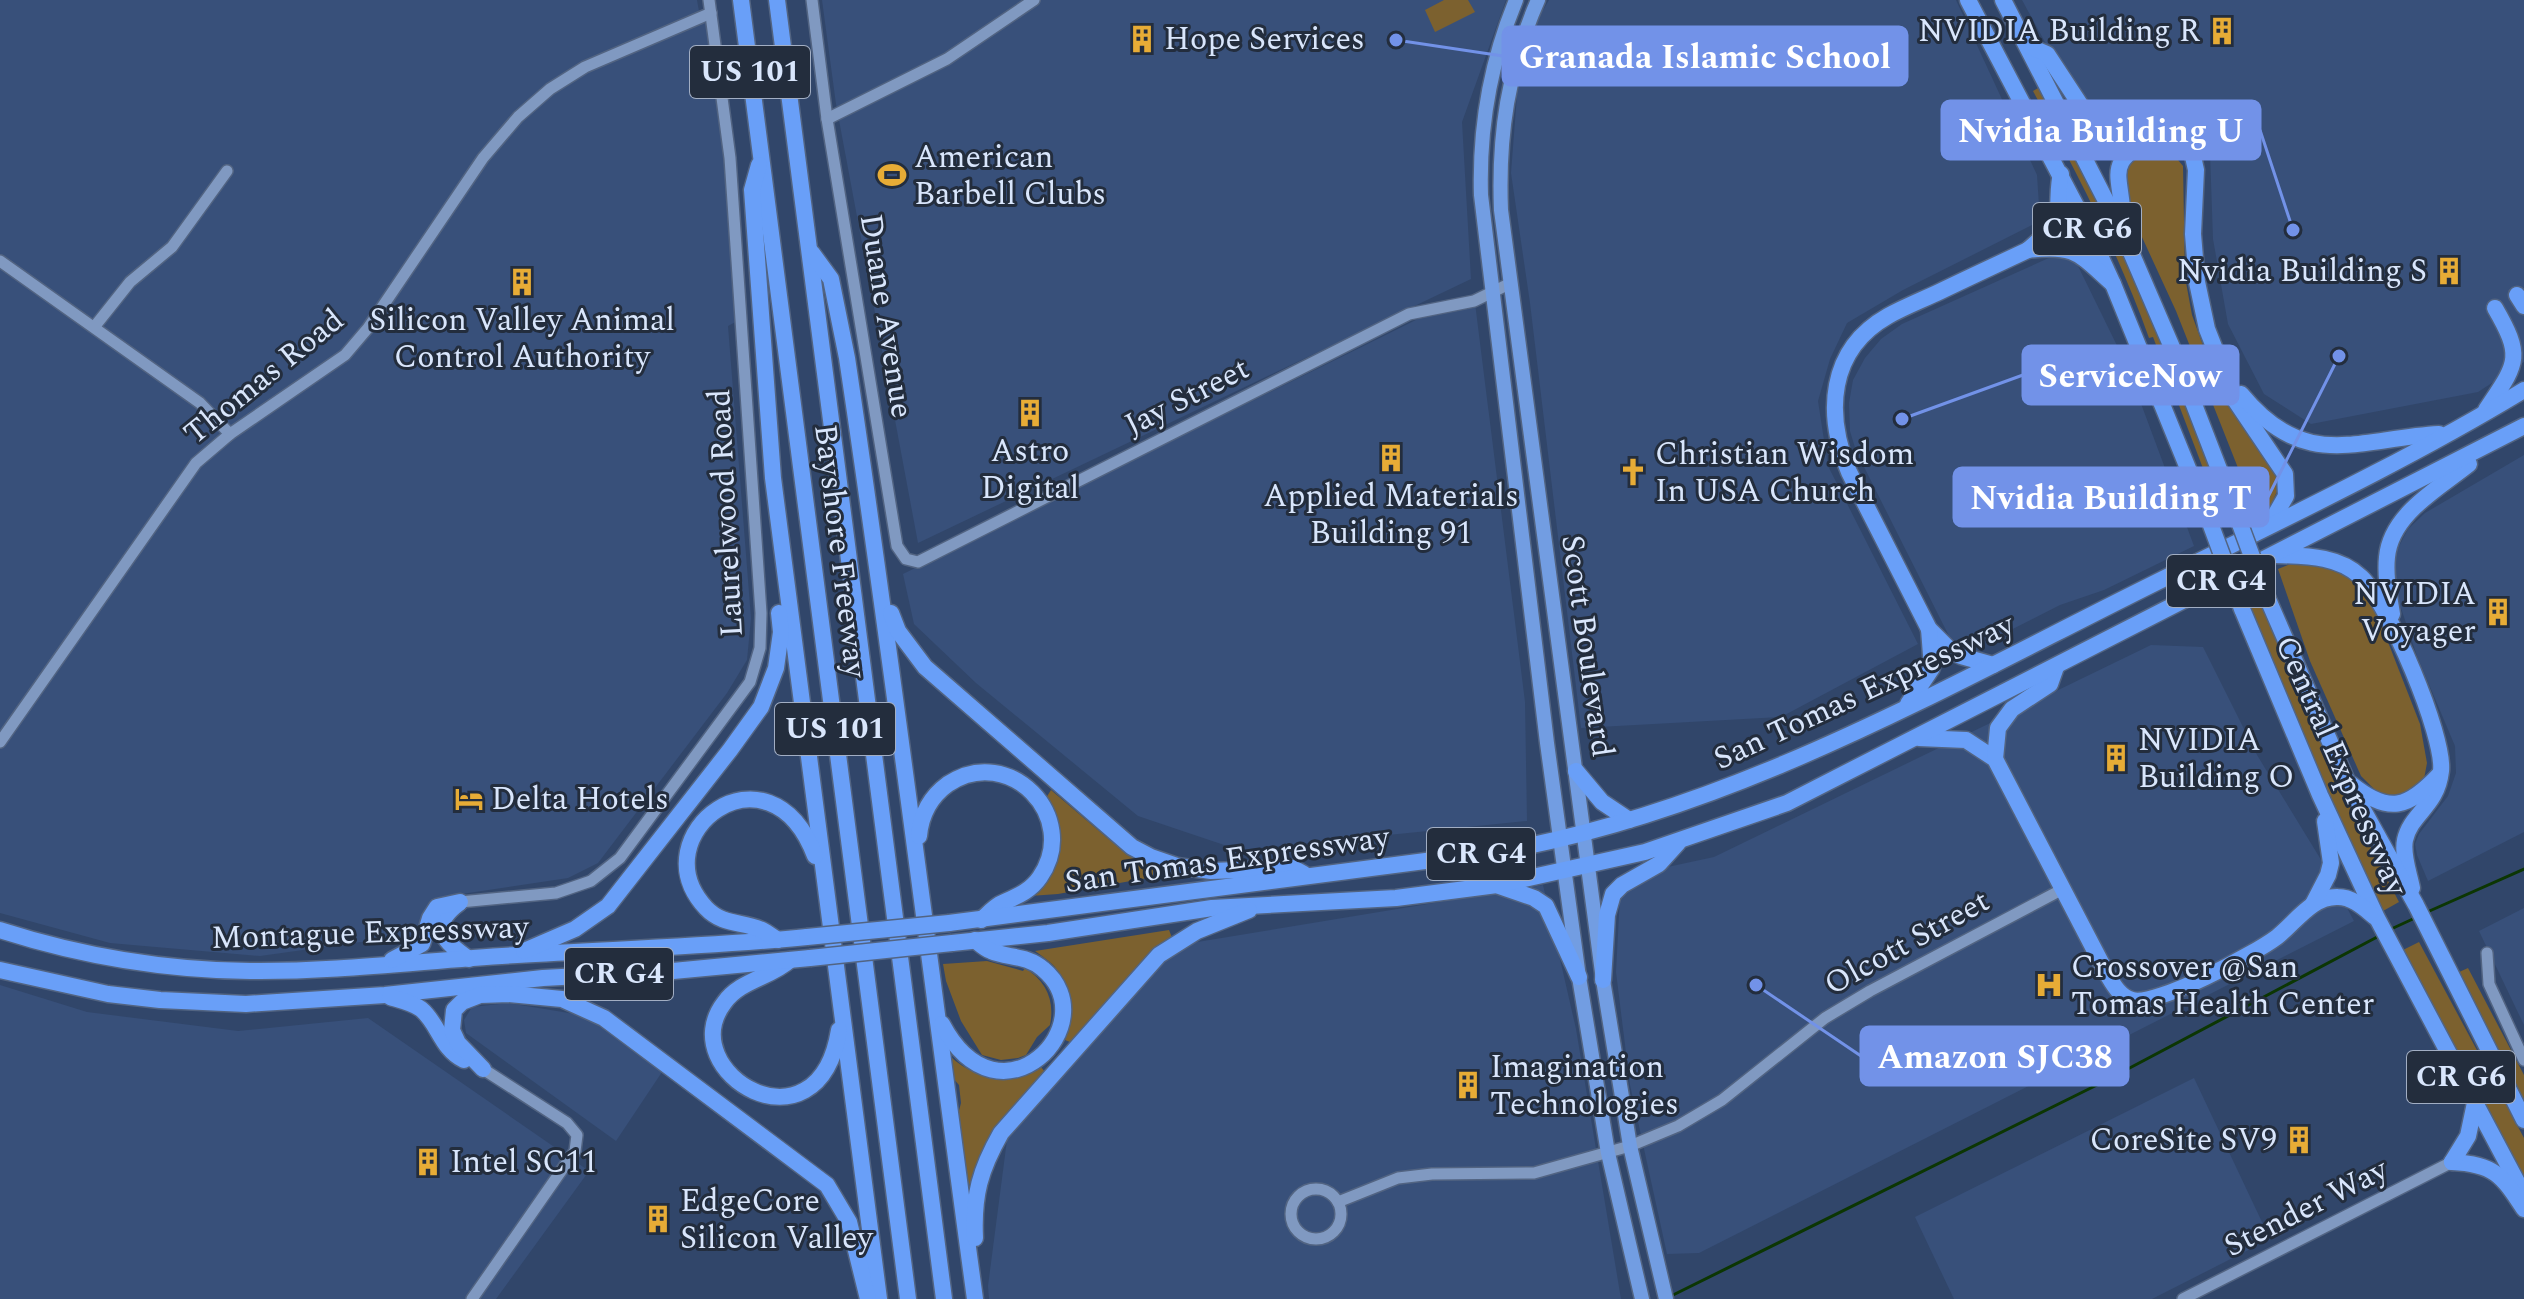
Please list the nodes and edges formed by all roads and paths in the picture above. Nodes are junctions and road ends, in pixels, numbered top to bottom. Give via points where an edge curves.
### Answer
1 (709, 0) edge
2 (741, 0) edge
3 (777, 0) edge
4 (812, 0) edge
5 (1034, 0) edge
6 (1516, 0) edge
7 (1538, 0) edge
8 (1968, 0) edge
9 (2003, 0) edge
10 (711, 13) junction
11 (2028, 46) junction
12 (827, 119) junction
13 (2158, 133) junction
14 (761, 160) junction
15 (227, 171) dead end
16 (2061, 174) junction
17 (2124, 236) junction
18 (2028, 250) junction
19 (810, 251) junction
20 (0, 261) edge
21 (1511, 283) junction
22 (2113, 284) junction
23 (1491, 292) junction
24 (2495, 308) dead end
25 (95, 326) junction
26 (2222, 371) junction
27 (2524, 390) edge
28 (2483, 415) junction
29 (2524, 428) edge
30 (230, 434) junction
31 (2449, 434) junction
32 (2496, 443) junction
33 (773, 478) junction
34 (2269, 526) junction
35 (897, 546) joint
36 (2273, 555) junction
37 (878, 566) junction
38 (2393, 624) junction
39 (1929, 629) junction
40 (1993, 665) junction
41 (2056, 667) junction
42 (1907, 706) junction
43 (1919, 738) junction
44 (0, 742) edge
45 (1995, 759) junction
46 (1576, 771) junction
47 (2441, 774) junction
48 (2347, 781) junction
49 (2320, 795) junction
50 (1629, 820) junction
51 (1584, 832) junction
52 (1561, 839) junction
53 (1678, 843) junction
54 (918, 857) junction
55 (1588, 866) junction
56 (1564, 872) junction
57 (1309, 877) junction
58 (824, 885) junction
59 (1497, 885) junction
60 (2063, 889) junction
61 (460, 902) junction
62 (1262, 904) junction
63 (2313, 904) junction
64 (2416, 905) junction
65 (2377, 918) junction
66 (981, 920) junction
67 (890, 929) joint
68 (0, 930) edge
69 (778, 940) junction
70 (975, 940) junction
71 (890, 949) joint
72 (2487, 953) dead end
73 (515, 955) junction
74 (469, 959) junction
75 (791, 960) junction
76 (375, 966) junction
77 (0, 970) edge
78 (1579, 977) junction
79 (1603, 980) junction
80 (447, 988) junction
81 (385, 995) junction
82 (476, 996) junction
83 (936, 1011) junction
84 (841, 1013) junction
85 (2524, 1060) edge
86 (483, 1069) junction
87 (2475, 1103) junction
88 (2524, 1120) edge
89 (1630, 1146) junction
90 (1608, 1153) junction
91 (2452, 1162) junction
92 (2524, 1195) edge
93 (1338, 1202) junction
94 (2524, 1209) edge
95 (472, 1299) edge
96 (868, 1299) edge
97 (879, 1299) edge
98 (908, 1299) edge
99 (944, 1299) edge
100 (978, 1299) edge
101 (1642, 1299) edge
102 (1666, 1299) edge
103 (2183, 1299) edge

1 - 10 street, Laurelwood Road
2 - 14 highway, Bayshore Freeway / US 101
3 - 19 highway, Bayshore Freeway / US 101
4 - 12 street, Duane Avenue
5 - 12 street via 947,59
6 - 23 main road, Scott Boulevard via 1496,57 1481,142
7 - 21 main road, Scott Boulevard via 1515,63 1502,129 1501,210
8 - 16 highway, Central Expressway / CR G6
9 - 11 highway, Central Expressway / CR G6
10 - 30 street, Thomas Road via 585,67 528,108 491,146 345,355
10 - 61 street, Laurelwood Road via 730,158 760,648 750,682 620,858 571,889
11 - 13 highway via 2047,54 2085,112 2106,131
11 - 17 highway, Central Expressway / CR G6
12 - 35 street, Duane Avenue
13 - 17 highway via 2128,152 2118,168
13 - 26 highway via 2176,138 2192,152 2197,282
14 - 33 highway via 752,190
14 - 98 highway, Bayshore Freeway / US 101
15 - 25 street via 172,247 130,282
16 - 18 highway via 2057,218
16 - 22 highway, Central Expressway / CR G6
17 - 48 highway, Central Expressway / CR G6, bridge via 2267,597
18 - 22 highway via 2074,251
18 - 39 highway via 1887,316 1856,342 1839,378 1834,398 1838,445
19 - 37 highway via 831,279
19 - 99 highway, Bayshore Freeway / US 101
20 - 25 street
21 - 23 street, Jay Street
21 - 46 main road, Scott Boulevard
22 - 49 highway, Central Expressway / CR G6, bridge
23 - 35 street, Jay Street via 1474,301 1409,314 918,562 906,559
23 - 52 main road, Scott Boulevard
24 - 28 highway via 2510,333 2514,360
25 - 30 street via 200,403
26 - 31 highway via 2276,429 2309,444 2367,445
26 - 34 highway via 2235,400 2285,474 2286,496
27 - 28 highway, San Tomas Expressway / CR G4
28 - 31 highway, San Tomas Expressway / CR G4
29 - 32 highway
30 - 44 street, Thomas Road via 196,463
31 - 34 highway, San Tomas Expressway / CR G4
32 - 36 highway, San Tomas Expressway / CR G4
32 - 38 highway via 2418,504 2397,528 2387,554 2386,577
33 - 58 highway
33 - 73 highway via 770,503 781,632 776,668 761,707 608,906 575,929
34 - 40 highway, San Tomas Expressway / CR G4
36 - 38 highway via 2313,556 2348,567 2361,576
36 - 41 highway, San Tomas Expressway / CR G4
37 - 54 highway
37 - 57 highway via 888,606 910,651 1132,847 1177,866 1226,871 1293,868
38 - 47 highway via 2436,733
39 - 40 highway via 1953,652
39 - 42 highway via 1932,668
40 - 42 highway, San Tomas Expressway / CR G4
41 - 43 highway, San Tomas Expressway / CR G4
41 - 45 highway via 2050,684 2012,709 1998,728
42 - 50 highway, San Tomas Expressway / CR G4 via 1768,772
43 - 45 highway via 1966,740
43 - 53 highway, San Tomas Expressway / CR G4 via 1787,803
45 - 60 highway
46 - 50 highway via 1602,802
46 - 51 main road, Scott Boulevard
47 - 48 highway via 2420,795 2397,804 2365,795
47 - 64 highway via 2438,792 2405,839
48 - 64 highway, Central Expressway / CR G6
49 - 63 highway via 2331,863
49 - 65 highway, Central Expressway / CR G6
50 - 51 highway, San Tomas Expressway / CR G4
51 - 52 highway, San Tomas Expressway / CR G4
51 - 55 main road, Scott Boulevard
52 - 56 main road, Scott Boulevard
52 - 57 highway, San Tomas Expressway / CR G4
53 - 55 highway, San Tomas Expressway / CR G4
53 - 79 highway via 1659,864 1613,894
54 - 66 highway via 924,811 954,780 999,774 1032,790 1051,827 1046,864 1031,887
54 - 83 highway
55 - 56 highway, San Tomas Expressway / CR G4
55 - 79 main road, Scott Boulevard
56 - 59 highway, San Tomas Expressway / CR G4
56 - 78 main road, Scott Boulevard
57 - 66 highway, San Tomas Expressway / CR G4
58 - 69 highway via 802,830 786,810 748,800 721,807 701,823 688,854 689,878 698,897 726,922 761,929
58 - 84 highway
59 - 62 highway, San Tomas Expressway / CR G4 via 1396,898
59 - 78 highway via 1546,906
60 - 63 highway via 2115,988 2135,1001 2167,994 2257,949
60 - 89 street, Olcott Street via 1870,991 1825,1018 1722,1100
61 - 74 highway via 445,915 442,931 447,942
61 - 76 highway via 437,907 417,948
62 - 70 highway, San Tomas Expressway / CR G4
62 - 100 highway via 1197,931 1159,955 1001,1133 983,1164 977,1193
63 - 65 highway via 2337,897
64 - 88 highway, Central Expressway / CR G6
65 - 87 highway, Central Expressway / CR G6
66 - 67 highway, San Tomas Expressway / CR G4, bridge
67 - 69 highway, Montague Expressway / CR G4, bridge
68 - 76 highway, Montague Expressway / CR G4 via 113,959 167,966 249,971
69 - 73 highway, Montague Expressway / CR G4
70 - 71 highway, San Tomas Expressway / CR G4, bridge
70 - 83 highway via 991,951 1035,963 1052,978 1062,1008 1055,1040 1023,1068 983,1068 959,1051
71 - 75 highway, Montague Expressway / CR G4, bridge
72 - 85 street via 2489,984
73 - 74 highway, Montague Expressway / CR G4
74 - 76 highway, Montague Expressway / CR G4
75 - 80 highway, Montague Expressway / CR G4
75 - 84 highway via 733,993 719,1010 716,1051 730,1075 763,1096 809,1088 831,1064
77 - 81 highway, Montague Expressway / CR G4 via 160,1000 246,1004
78 - 90 main road, Scott Boulevard
79 - 89 main road, Scott Boulevard
80 - 81 highway, Montague Expressway / CR G4
80 - 82 highway
81 - 86 highway via 421,1009 458,1057
82 - 86 highway via 454,1010 452,1030
82 - 96 highway via 547,996 597,1014 814,1175 836,1197 849,1222
83 - 100 highway
84 - 97 highway
86 - 95 street via 567,1123 577,1135 575,1151
87 - 91 highway via 2468,1136
87 - 92 highway, Central Expressway / CR G6
89 - 90 street, Olcott Street
89 - 102 main road, Scott Boulevard
90 - 93 street, Olcott Street via 1534,1173 1398,1178
90 - 101 main road, Scott Boulevard
91 - 94 highway via 2489,1167 2506,1181
91 - 103 street, Stender Way
93 - 93 street via 1318,1189 1302,1193 1292,1207 1293,1223 1304,1236 1327,1236 1339,1225

